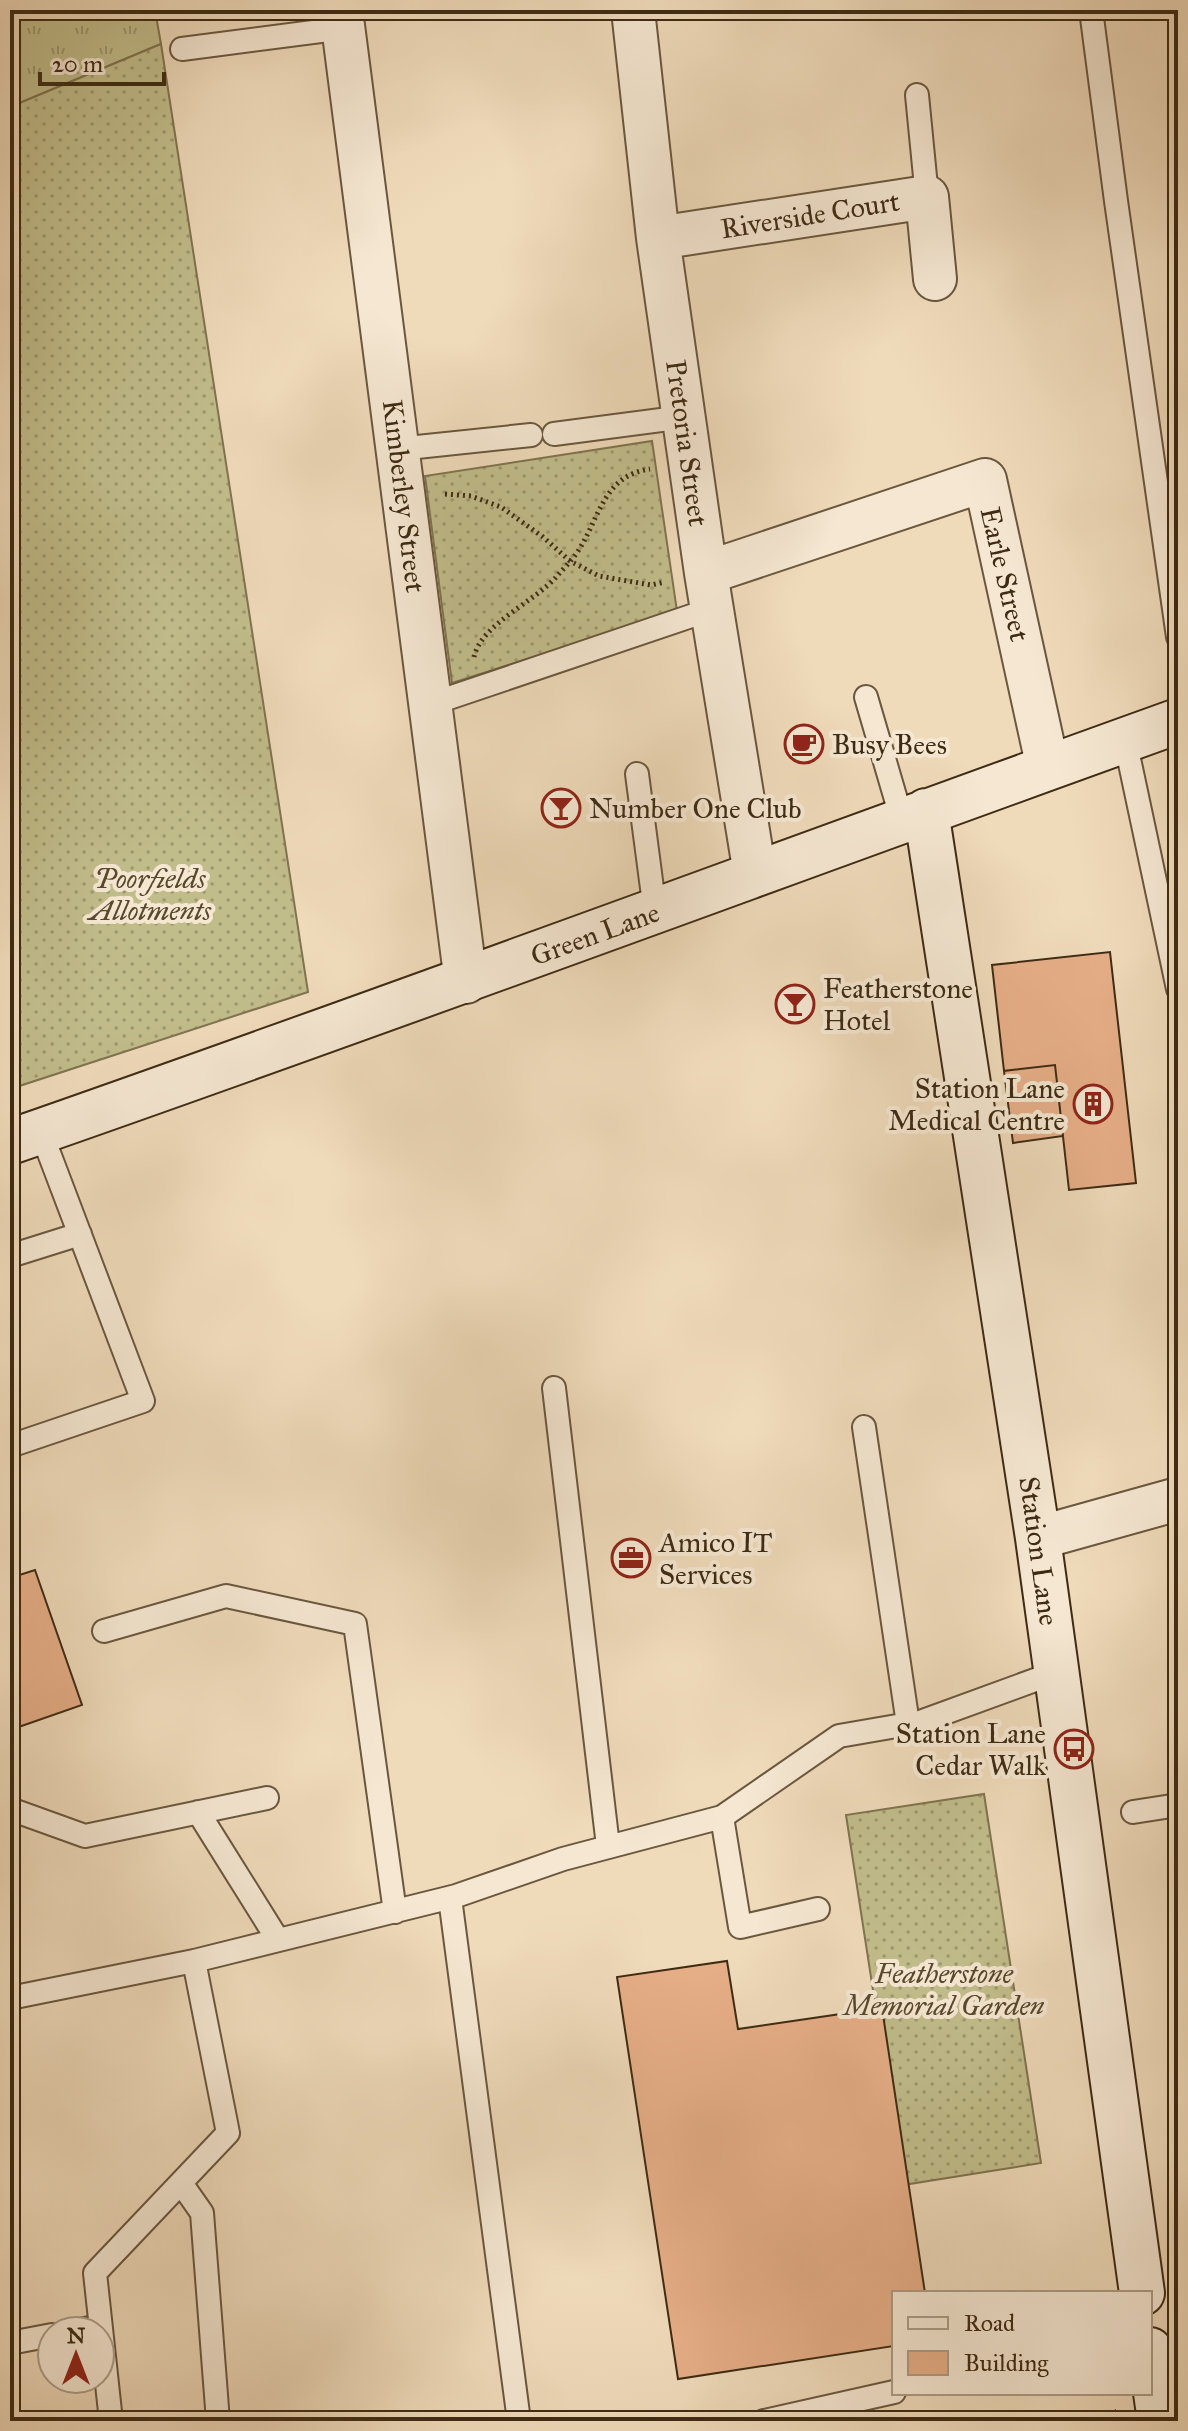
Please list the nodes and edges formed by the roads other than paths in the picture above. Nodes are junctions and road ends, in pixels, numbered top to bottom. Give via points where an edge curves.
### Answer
1 (633, 10) edge
2 (1091, 10) edge
3 (343, 19) edge
4 (182, 49) dead end
5 (917, 95) dead end
6 (927, 197) junction
7 (658, 238) junction
8 (935, 279) dead end
9 (684, 417) junction
10 (554, 434) dead end
11 (531, 435) dead end
12 (398, 449) junction
13 (709, 591) junction
14 (1178, 637) edge
15 (866, 697) dead end
16 (431, 704) junction
17 (1178, 721) edge
18 (1125, 740) junction
19 (1048, 768) junction
20 (637, 774) dead end
21 (914, 816) junction
22 (755, 874) junction
23 (655, 911) junction
24 (466, 982) junction
25 (1178, 989) edge
26 (26, 1137) edge
27 (80, 1234) junction
28 (10, 1256) edge
29 (554, 1388) dead end
30 (864, 1427) dead end
31 (10, 1446) edge
32 (1178, 1499) edge
33 (1038, 1538) junction
34 (104, 1631) dead end
35 (1057, 1672) junction
36 (908, 1724) junction
37 (267, 1798) dead end
38 (1178, 1805) edge
39 (10, 1809) edge
40 (198, 1812) junction
41 (1133, 1812) dead end
42 (722, 1817) junction
43 (608, 1846) junction
44 (450, 1898) junction
45 (818, 1909) dead end
46 (395, 1912) junction
47 (278, 1940) junction
48 (194, 1961) junction
49 (10, 1998) edge
50 (181, 2183) junction
51 (1142, 2291) edge
52 (99, 2315) edge
53 (36, 2338) edge
54 (10, 2343) edge
55 (1152, 2358) edge
56 (892, 2392) edge
57 (108, 2395) edge
58 (1166, 2417) edge
59 (111, 2421) edge
60 (218, 2421) edge
61 (519, 2421) edge
62 (764, 2421) edge

1 - 7 street, Pretoria Street
2 - 14 lane
3 - 4 lane
3 - 12 street, Kimberley Street
5 - 6 lane
6 - 7 street, Riverside Court
6 - 8 street, Riverside Court
7 - 9 street, Pretoria Street
9 - 10 lane
9 - 13 street, Pretoria Street
11 - 12 lane
12 - 16 street, Kimberley Street
13 - 16 lane
13 - 19 street, Earle Street via 985,480
13 - 22 street, Pretoria Street
15 - 21 lane
16 - 24 street, Kimberley Street
17 - 18 main road, Green Lane
18 - 19 main road, Green Lane
18 - 25 lane
19 - 21 main road, Green Lane
20 - 23 lane
21 - 22 main road, Green Lane
21 - 33 main road, Station Lane
22 - 23 main road, Green Lane
23 - 24 main road, Green Lane
24 - 26 main road, Green Lane
26 - 27 lane
27 - 28 lane
27 - 31 lane via 143,1401
29 - 43 lane
30 - 36 lane
32 - 33 street
33 - 35 main road, Station Lane
34 - 46 lane via 226,1596 355,1624
35 - 36 lane
35 - 51 main road, Station Lane
36 - 42 lane via 839,1736
37 - 40 lane
38 - 41 lane
39 - 40 lane via 85,1836
40 - 47 lane
42 - 43 lane
42 - 45 lane via 740,1927
43 - 44 lane
44 - 46 lane
44 - 61 lane
46 - 47 lane
47 - 48 lane
48 - 49 lane
48 - 50 lane via 228,2133
50 - 52 lane via 95,2273
50 - 60 lane via 202,2213
53 - 54 lane
55 - 58 main road
56 - 62 lane
57 - 59 lane

